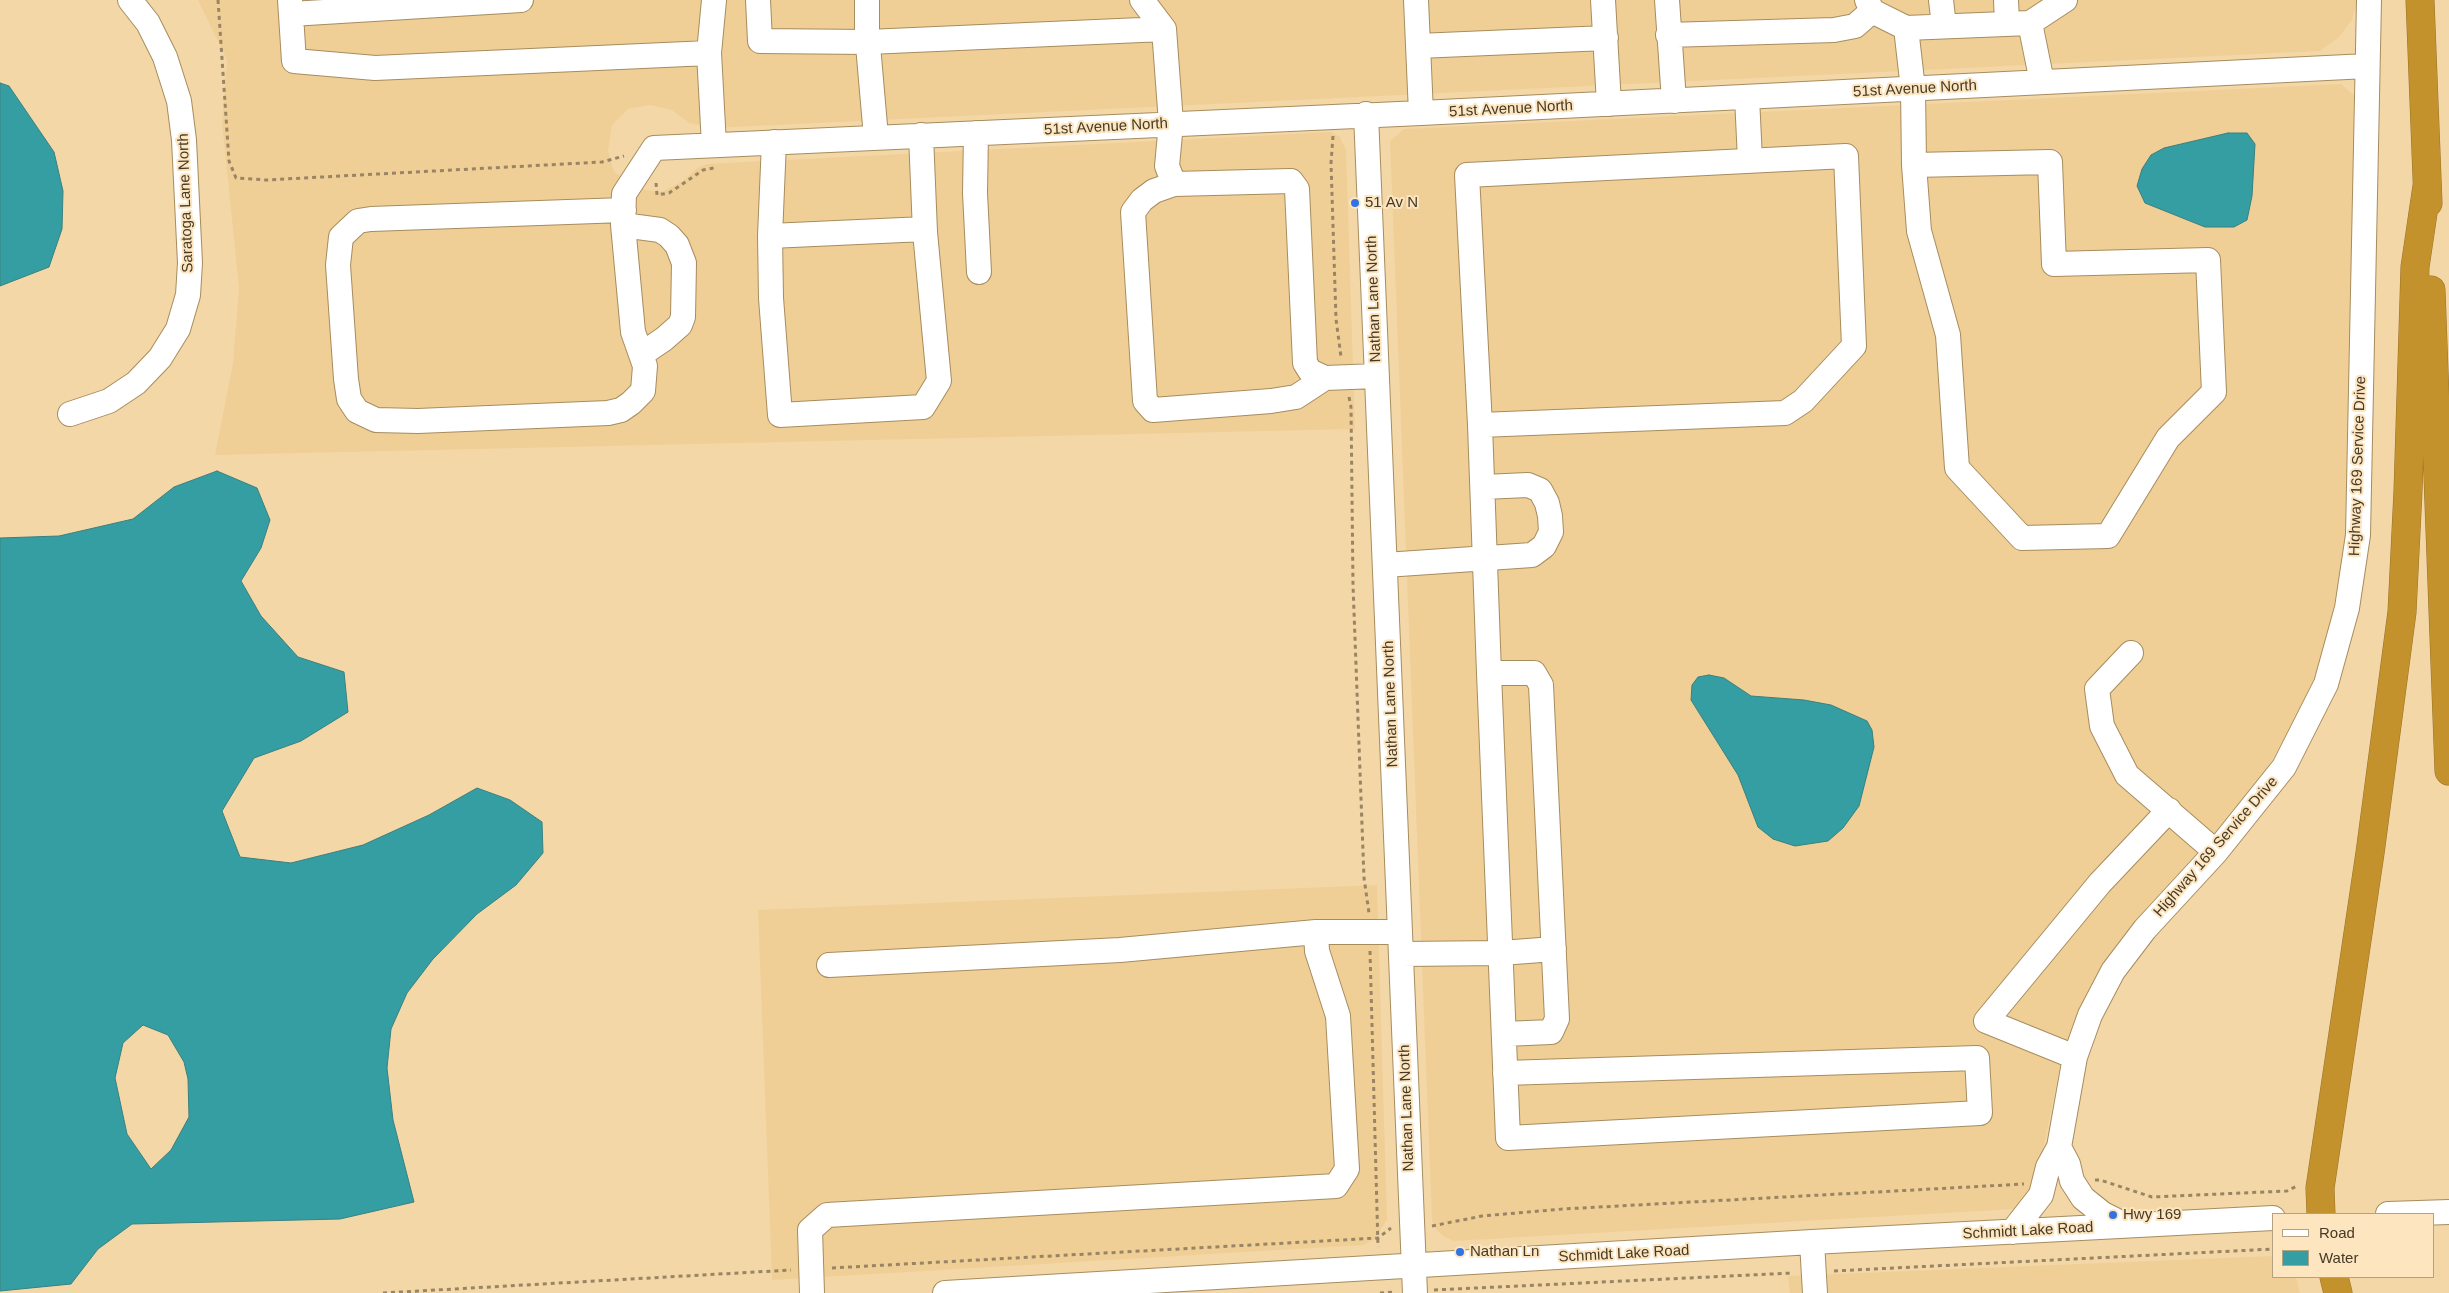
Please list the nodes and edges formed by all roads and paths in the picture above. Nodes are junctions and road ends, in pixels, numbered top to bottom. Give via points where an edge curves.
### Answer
1 (130, 0) edge
2 (218, 0) edge
3 (521, 0) edge
4 (714, 0) edge
5 (758, 0) edge
6 (867, 0) edge
7 (1142, 0) edge
8 (1416, 0) edge
9 (1604, 0) edge
10 (1667, 0) edge
11 (1941, 0) edge
12 (2006, 0) edge
13 (2369, 0) edge
14 (2420, 0) edge
15 (2063, 1) edge
16 (1870, 6) edge
17 (290, 7) edge
18 (2018, 23) junction
19 (1944, 26) junction
20 (1906, 28) junction
21 (1164, 29) junction
22 (1668, 35) junction
23 (1606, 38) junction
24 (868, 42) junction
25 (1418, 46) junction
26 (708, 53) junction
27 (2367, 66) junction
28 (2042, 82) junction
29 (1913, 89) junction
30 (1747, 97) junction
31 (1674, 100) junction
32 (1608, 104) junction
33 (1422, 113) junction
34 (1366, 114) junction
35 (1336, 116) junction
36 (1171, 124) junction
37 (976, 132) junction
38 (921, 135) junction
39 (876, 137) junction
40 (774, 142) junction
41 (714, 145) junction
42 (654, 148) junction
43 (1750, 160) junction
44 (1914, 165) junction
45 (1174, 184) junction
46 (2427, 186) junction
47 (624, 217) junction
48 (925, 229) junction
49 (770, 236) junction
50 (979, 272) dead end
51 (642, 354) junction
52 (1377, 376) junction
53 (1335, 378) junction
54 (70, 414) dead end
55 (1480, 425) junction
56 (1483, 487) junction
57 (1485, 557) junction
58 (1385, 565) junction
59 (2132, 654) dead end
60 (1489, 673) junction
61 (2449, 771) edge
62 (2169, 810) junction
63 (2216, 852) junction
64 (1316, 932) junction
65 (1369, 933) junction
66 (1400, 943) junction
67 (1554, 949) junction
68 (1501, 953) junction
69 (829, 965) dead end
70 (1504, 1034) junction
71 (2075, 1057) junction
72 (1505, 1072) junction
73 (2059, 1147) junction
74 (2072, 1181) junction
75 (2045, 1184) junction
76 (2298, 1186) dead end
77 (2449, 1212) edge
78 (2321, 1213) edge
79 (2420, 1213) edge
80 (2272, 1218) edge
81 (2125, 1225) junction
82 (1412, 1227) junction
83 (2012, 1232) junction
84 (1378, 1238) junction
85 (1812, 1242) junction
86 (1414, 1266) junction
87 (812, 1269) junction
88 (2334, 1278) edge
89 (383, 1293) edge
90 (812, 1293) edge
91 (945, 1293) edge
92 (1415, 1293) edge
93 (1815, 1293) edge
94 (2338, 1293) edge

1 - 54 street, Saratoga Lane North via 148,23 165,57 179,101 190,263 188,295 178,329 160,358 136,383 109,401
2 - 42 path via 229,162 236,178 266,180 602,162
3 - 17 street
4 - 26 street
5 - 24 street via 760,41
6 - 24 street
7 - 21 street
8 - 25 street
9 - 23 street
10 - 22 street
11 - 19 street
12 - 18 street
13 - 27 street, Highway 169 Service Drive
14 - 46 highway
15 - 18 street
16 - 20 street
16 - 22 street via 1856,26 1834,30
17 - 26 street via 294,61 375,68
18 - 19 street
18 - 28 street
19 - 20 street
20 - 29 street
21 - 24 street
21 - 36 street
22 - 31 street
23 - 25 street
23 - 32 street
24 - 39 street
25 - 33 street
26 - 41 street
27 - 28 street, 51st Avenue North
27 - 63 street, Highway 169 Service Drive via 2358,535 2347,608 2326,684 2284,767
28 - 29 street, 51st Avenue North
29 - 30 street, 51st Avenue North
29 - 44 street
30 - 31 street, 51st Avenue North
30 - 43 street
31 - 32 street, 51st Avenue North
32 - 33 street, 51st Avenue North
33 - 34 street, 51st Avenue North
34 - 35 street, 51st Avenue North
34 - 52 street, Nathan Lane North
35 - 36 street, 51st Avenue North
35 - 53 path via 1331,163
36 - 37 street, 51st Avenue North
36 - 45 street via 1167,166
37 - 38 street, 51st Avenue North
37 - 50 street
38 - 39 street, 51st Avenue North
38 - 48 street
39 - 40 street, 51st Avenue North
40 - 41 street, 51st Avenue North
40 - 49 street
41 - 42 street, 51st Avenue North
42 - 47 street via 624,194
43 - 55 street via 1466,175
43 - 55 street via 1846,156 1854,346 1803,402 1785,414
44 - 44 street via 1919,231 1948,335 1957,468 2022,538 2108,536 2168,438 2214,392 2208,260 2054,264 2050,162
45 - 53 street via 1291,182 1297,190 1305,363 1310,371
45 - 53 street via 1154,191 1134,212 1145,401 1153,410 1271,401 1296,397
46 - 61 highway
46 - 78 highway via 2414,268 2402,612 2320,1188
47 - 51 street via 633,332
47 - 51 street via 669,236 677,244 684,263 680,325
47 - 51 street via 358,221 341,237 338,265 346,380 349,399 357,411 376,420 608,413 621,410 643,391
48 - 49 street
48 - 49 street via 939,381 923,407 780,415 770,298
52 - 53 street
52 - 58 street, Nathan Lane North
53 - 65 path via 1351,408 1353,585
55 - 56 street
56 - 57 street
56 - 57 street via 1528,485 1540,490 1547,503 1551,532 1544,546 1532,556
57 - 58 street
57 - 60 street
58 - 66 street, Nathan Lane North
59 - 62 street via 2097,689 2102,726 2127,775
60 - 67 street via 1534,673 1541,685
60 - 68 street
62 - 63 street
62 - 71 street via 2100,883 1986,1021
63 - 71 street, Highway 169 Service Drive via 2145,929 2113,972 2090,1015
64 - 65 street
64 - 69 street via 1120,950
64 - 87 street via 1317,951 1338,1016 1347,1169 1336,1186 827,1216 810,1230
65 - 66 street
65 - 84 path
66 - 68 street
66 - 82 street, Nathan Lane North
67 - 68 street
67 - 70 street via 1557,1019 1551,1032
68 - 70 street
70 - 72 street
71 - 73 street, Highway 169 Service Drive
72 - 72 street via 1977,1058 1980,1113 1508,1138
73 - 74 street
73 - 75 street, Highway 169 Service Drive via 2048,1166
74 - 76 path via 2100,1180 2152,1197 2287,1191
74 - 81 street via 2083,1198 2103,1214
75 - 82 path via 1563,1209 1482,1216 1442,1226
75 - 83 street, Highway 169 Service Drive via 2041,1195
77 - 79 street
80 - 81 street, Schmidt Lake Road
81 - 83 street, Schmidt Lake Road
82 - 84 path via 1389,1228
82 - 86 street, Nathan Lane North
83 - 85 street, Schmidt Lake Road
84 - 87 path
85 - 86 street, Schmidt Lake Road
85 - 93 street
86 - 91 street, Schmidt Lake Road
86 - 92 street, Nathan Lane North
87 - 89 path
87 - 90 street
88 - 94 highway

